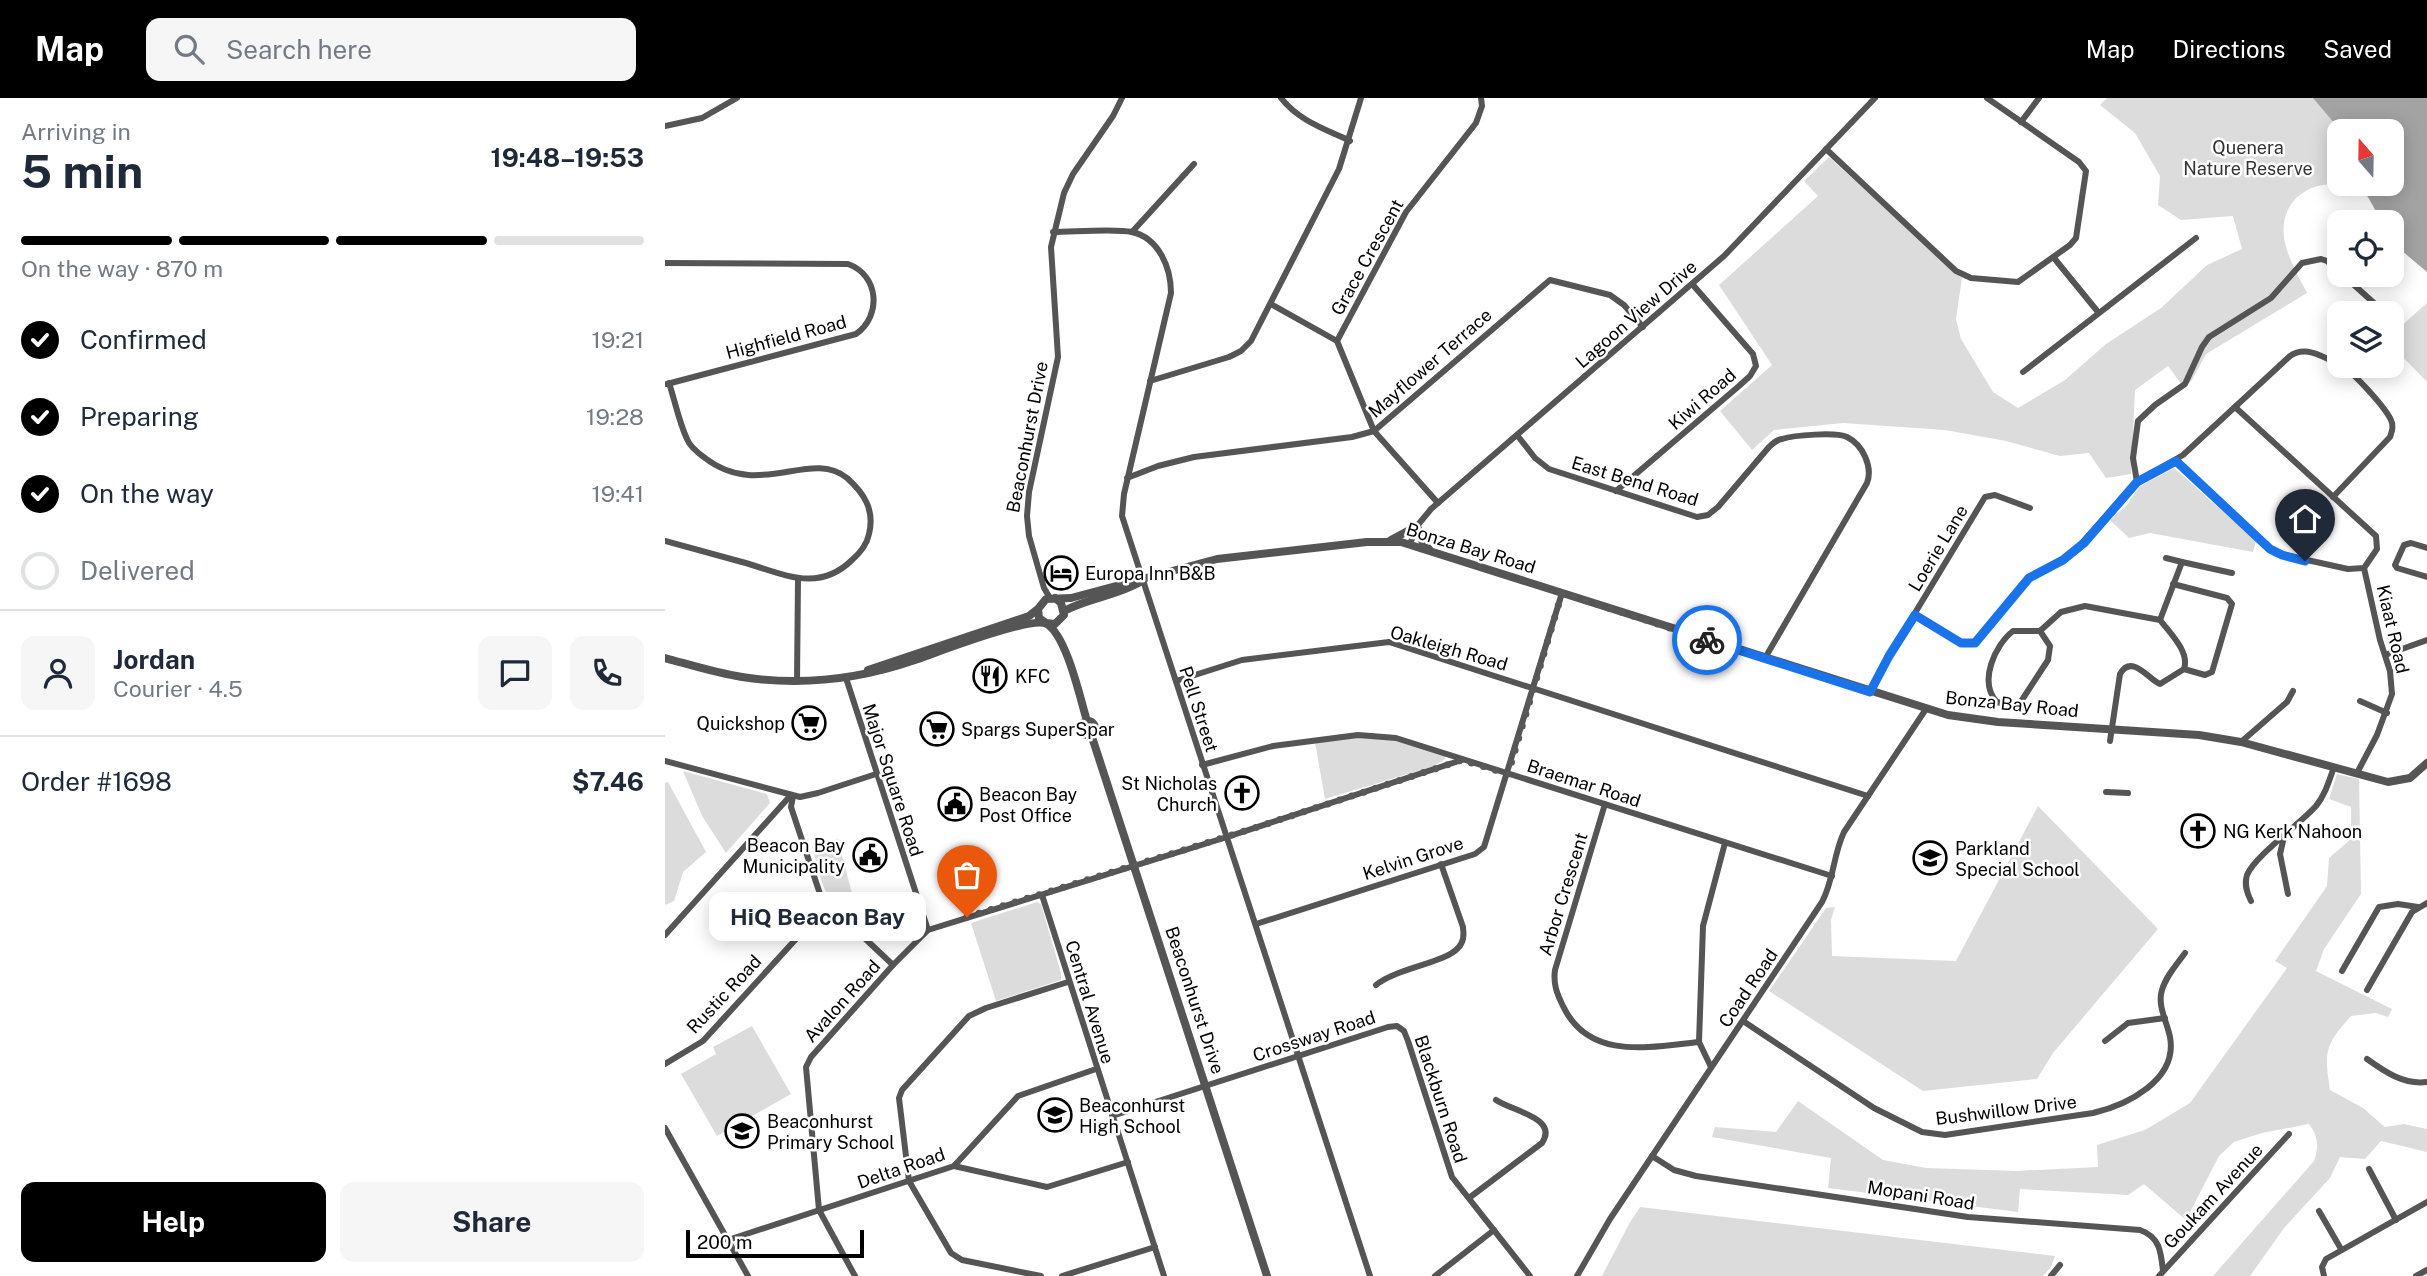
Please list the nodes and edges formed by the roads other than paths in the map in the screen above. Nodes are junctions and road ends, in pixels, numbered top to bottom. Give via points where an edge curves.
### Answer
1 (737, 98) edge
2 (1122, 98) edge
3 (1281, 98) edge
4 (1361, 98) edge
5 (1481, 98) edge
6 (1875, 98) edge
7 (1987, 98) edge
8 (2039, 98) edge
9 (2021, 122) junction
10 (665, 126) edge
11 (1350, 141) junction
12 (1826, 149) junction
13 (1194, 164) dead end
14 (1053, 232) junction
15 (1132, 232) junction
16 (2196, 238) dead end
17 (2054, 258) junction
18 (665, 263) edge
19 (2327, 263) edge
20 (1693, 285) junction
21 (2356, 287) edge
22 (2372, 301) edge
23 (1271, 304) junction
24 (2098, 312) junction
25 (1643, 327) junction
26 (1337, 341) junction
27 (2327, 359) edge
28 (2022, 372) dead end
29 (2356, 378) edge
30 (1150, 381) junction
31 (667, 384) edge
32 (2235, 407) junction
33 (1374, 431) junction
34 (1517, 435) junction
35 (2176, 461) junction
36 (1127, 478) junction
37 (2137, 482) junction
38 (1616, 491) junction
39 (2333, 497) junction
40 (1438, 503) junction
41 (2030, 508) dead end
42 (1417, 526) junction
43 (665, 541) edge
44 (1388, 541) junction
45 (1410, 544) junction
46 (2427, 548) edge
47 (1430, 550) junction
48 (2166, 558) dead end
49 (2182, 562) junction
50 (2364, 568) junction
51 (2232, 573) dead end
52 (2427, 577) edge
53 (798, 579) junction
54 (1143, 581) junction
55 (2173, 584) junction
56 (1044, 588) junction
57 (1562, 593) junction
58 (1052, 598) junction
59 (1039, 607) junction
60 (1063, 615) junction
61 (1915, 615) junction
62 (2161, 620) junction
63 (1046, 623) junction
64 (2040, 631) junction
65 (2427, 640) edge
66 (1062, 645) junction
67 (2385, 655) junction
68 (665, 658) edge
69 (1765, 658) junction
70 (2184, 669) junction
71 (846, 678) junction
72 (797, 681) junction
73 (1176, 681) junction
74 (1534, 688) junction
75 (2293, 691) dead end
76 (1870, 692) junction
77 (2360, 701) dead end
78 (1997, 702) junction
79 (1965, 703) dead end
80 (1926, 709) junction
81 (2387, 713) junction
82 (2112, 730) junction
83 (2110, 741) dead end
84 (2241, 742) junction
85 (1462, 760) junction
86 (665, 761) edge
87 (2427, 763) edge
88 (1202, 765) junction
89 (2334, 767) junction
90 (2357, 773) junction
91 (877, 774) junction
92 (1508, 774) junction
93 (2106, 792) dead end
94 (2128, 793) dead end
95 (792, 795) junction
96 (1868, 796) junction
97 (1605, 804) junction
98 (2284, 835) junction
99 (1227, 837) junction
100 (1725, 843) junction
101 (1441, 864) junction
102 (1135, 866) junction
103 (1832, 876) junction
104 (2288, 894) dead end
105 (1042, 895) junction
106 (2251, 901) dead end
107 (2427, 903) edge
108 (827, 905) junction
109 (2418, 908) junction
110 (1256, 924) junction
111 (928, 930) junction
112 (665, 935) edge
113 (2185, 953) dead end
114 (893, 965) junction
115 (2342, 971) dead end
116 (1068, 982) junction
117 (1376, 985) dead end
118 (2367, 990) dead end
119 (2165, 1018) junction
120 (1743, 1021) junction
121 (1404, 1031) joint
122 (2105, 1041) dead end
123 (1699, 1042) junction
124 (1299, 1055) junction
125 (2367, 1059) dead end
126 (665, 1065) edge
127 (1711, 1067) junction
128 (1096, 1069) junction
129 (2426, 1083) edge
130 (1207, 1085) junction
131 (1496, 1100) dead end
132 (1112, 1116) junction
133 (665, 1128) edge
134 (2289, 1135) dead end
135 (1652, 1156) junction
136 (1128, 1162) junction
137 (954, 1166) junction
138 (2369, 1169) dead end
139 (909, 1181) junction
140 (1469, 1198) junction
141 (2427, 1202) edge
142 (819, 1210) junction
143 (2319, 1211) dead end
144 (2396, 1220) junction
145 (1494, 1230) junction
146 (728, 1240) junction
147 (1155, 1247) junction
148 (2341, 1249) junction
149 (2161, 1251) junction
150 (2176, 1257) junction
151 (2060, 1265) dead end
152 (2427, 1270) edge
153 (2161, 1273) edge
154 (748, 1276) edge
155 (855, 1276) edge
156 (1041, 1276) edge
157 (1062, 1276) edge
158 (1164, 1276) edge
159 (1267, 1276) edge
160 (1370, 1276) edge
161 (1435, 1276) edge
162 (1529, 1276) edge
163 (1577, 1276) edge
164 (2051, 1276) edge
165 (2324, 1276) edge
166 (2416, 1276) edge

1 - 10 street via 702,118
2 - 14 street, Beaconhurst Drive via 1069,182
3 - 11 street via 1301,118
4 - 11 street
5 - 26 street, Grace Crescent via 1476,123 1406,212
6 - 12 street, Lagoon View Drive
7 - 9 street
8 - 9 street
9 - 17 street via 2086,171 2076,238
11 - 23 street
12 - 17 street via 1963,275 2018,282
12 - 20 street, Lagoon View Drive
13 - 15 street
14 - 15 street
14 - 56 street, Beaconhurst Drive via 1058,358 1027,516
15 - 30 street, Pell Street via 1159,250 1171,285
16 - 24 street
17 - 24 street
18 - 31 street, Highfield Road via 848,264 865,275 874,299 872,315 856,334
19 - 37 street via 2321,259 2302,263 2270,298 2209,337 2185,384 2138,421 2133,458
20 - 25 street, Lagoon View Drive
20 - 38 street, Kiwi Road via 1753,354 1754,370
21 - 22 street
23 - 26 street
23 - 30 street via 1241,351
24 - 28 street
25 - 33 street, Mayflower Terrace via 1610,295 1550,279
25 - 34 street, Lagoon View Drive
26 - 33 street, Grace Crescent
27 - 32 street via 2308,351 2296,352
29 - 39 street via 2388,416 2393,430
30 - 36 street, Pell Street
31 - 53 street via 687,440 717,467 750,477 824,467 844,476 865,498 871,519 863,548 831,575
32 - 35 street
32 - 39 street
33 - 36 street, Mayflower Terrace via 1194,457
33 - 40 street, Grace Crescent
34 - 38 street, East Bend Road via 1543,466
34 - 40 street, Lagoon View Drive
35 - 37 street
35 - 50 street via 2276,553 2348,569
36 - 54 street, Pell Street via 1122,516
37 - 61 street via 2084,543 2029,578 1975,643 1961,643
38 - 69 street, East Bend Road via 1703,516 1718,507 1777,440 1832,435 1853,441 1869,466 1867,483
39 - 50 street via 2376,536 2377,549
40 - 42 street, Lagoon View Drive
41 - 61 street, Loerie Lane via 1995,495 1985,497
42 - 44 street
42 - 45 street, Lagoon View Drive
42 - 47 street
43 - 53 street
44 - 45 street, Bonza Bay Road
44 - 54 street, Bonza Bay Road via 1217,559
45 - 47 street, Bonza Bay Road
46 - 52 street via 2404,545 2395,565
47 - 57 street, Bonza Bay Road
48 - 49 street
49 - 51 street
49 - 55 street
50 - 67 street, Kiaat Road
53 - 72 street
54 - 58 street, Bonza Bay Road
54 - 60 street, Bonza Bay Road via 1076,605
54 - 73 street, Pell Street
55 - 62 street
55 - 70 street via 2224,597 2232,604 2212,672 2205,675
56 - 58 street, Beaconhurst Drive
56 - 59 street
57 - 69 street, Bonza Bay Road
57 - 74 street, Kelvin Grove
58 - 59 street
58 - 60 street via 1061,603
59 - 63 street via 1039,618
59 - 71 street via 1029,616
60 - 63 street via 1055,624
60 - 66 street
61 - 76 street, Loerie Lane
62 - 64 street via 2085,606 2061,612
62 - 70 street via 2185,655
63 - 66 street
63 - 71 street via 1006,629 881,671
64 - 78 street via 2013,631 1999,647 1990,672 1991,693
64 - 78 street via 2050,649 2042,670 2020,703
65 - 67 street
66 - 102 street, Beaconhurst Drive via 1087,721 1095,727 1091,734
67 - 81 street, Kiaat Road via 2392,685
68 - 72 street via 743,677
69 - 76 street, Bonza Bay Road
70 - 82 street via 2160,684 2143,670 2123,668
71 - 72 street
71 - 91 street, Major Square Road
73 - 74 street, Oakleigh Road via 1242,660 1382,642
73 - 88 street, Pell Street
74 - 92 street, Kelvin Grove
74 - 96 street, Oakleigh Road
75 - 84 street via 2287,702
76 - 80 street, Bonza Bay Road
77 - 81 street
78 - 79 street
80 - 82 street, Bonza Bay Road via 1973,720
80 - 96 street, Coad Road
81 - 90 street, Kiaat Road
82 - 83 street
82 - 84 street, Bonza Bay Road
84 - 89 street, Bonza Bay Road
85 - 88 street, Braemar Road via 1396,738 1367,735 1263,747
85 - 92 street, Braemar Road
85 - 99 street, Avalon Road
86 - 95 street
87 - 90 street, Bonza Bay Road via 2410,778 2395,782
88 - 99 street, Pell Street
89 - 90 street, Bonza Bay Road
89 - 98 street via 2317,805
91 - 95 street via 803,797
91 - 111 street, Major Square Road
92 - 97 street, Braemar Road
92 - 101 street, Kelvin Grove via 1484,847
93 - 94 street
95 - 108 street via 791,807
95 - 112 street
96 - 103 street, Coad Road via 1840,841
97 - 100 street, Braemar Road
97 - 123 street, Arbor Crescent via 1555,970 1555,987 1574,1024 1592,1039 1636,1048
98 - 104 street via 2280,854
98 - 106 street via 2248,874 2246,891
99 - 102 street, Avalon Road
99 - 110 street, Pell Street
100 - 103 street, Braemar Road
100 - 123 street via 1705,916
101 - 110 street, Kelvin Grove
101 - 117 street via 1463,927 1463,941 1453,953 1389,975
102 - 105 street, Avalon Road
102 - 130 street, Beaconhurst Drive
103 - 120 street, Coad Road via 1822,902
105 - 111 street, Avalon Road
105 - 116 street, Central Avenue
107 - 109 street
108 - 114 street
108 - 126 street, Rustic Road via 710,1034
109 - 115 street via 2399,904 2379,907
109 - 118 street
110 - 124 street, Pell Street
111 - 114 street, Avalon Road
113 - 119 street, Bushwillow Drive via 2162,990
114 - 142 street, Avalon Road via 806,1065
116 - 128 street, Central Avenue
116 - 139 street via 969,1016 902,1090 899,1098
119 - 120 street, Bushwillow Drive via 2171,1049 2166,1065 2127,1103 2093,1113 1945,1135 1922,1132 1874,1108
119 - 122 street via 2128,1023
120 - 127 street, Coad Road
121 - 124 street, Crossway Road via 1388,1027
121 - 140 street, Blackburn Road via 1449,1170
123 - 127 street
124 - 130 street, Crossway Road
124 - 160 street, Pell Street
125 - 129 street via 2397,1077
127 - 135 street, Coad Road
128 - 132 street, Central Avenue
128 - 137 street, Delta Road via 1018,1096
130 - 132 street, Crossway Road
130 - 159 street, Beaconhurst Drive
131 - 140 street via 1542,1122 1546,1138
132 - 136 street, Central Avenue
133 - 146 street
134 - 150 street, Goukam Avenue
135 - 149 street, Mopani Road via 1674,1170 1696,1176 1968,1217 2140,1230 2154,1237
135 - 163 street, Coad Road
136 - 137 street via 1047,1187
136 - 147 street, Central Avenue
137 - 139 street, Delta Road
138 - 144 street
139 - 142 street, Delta Road
139 - 156 street via 954,1256
140 - 145 street, Blackburn Road
141 - 144 street
142 - 146 street, Delta Road
142 - 155 street, Avalon Road
143 - 148 street
144 - 148 street
145 - 161 street
145 - 162 street, Blackburn Road
146 - 154 street
147 - 157 street
147 - 158 street, Central Avenue
148 - 165 street via 2323,1263
149 - 150 street, Mopani Road
149 - 153 street
150 - 153 street, Goukam Avenue
151 - 164 street
152 - 166 street

